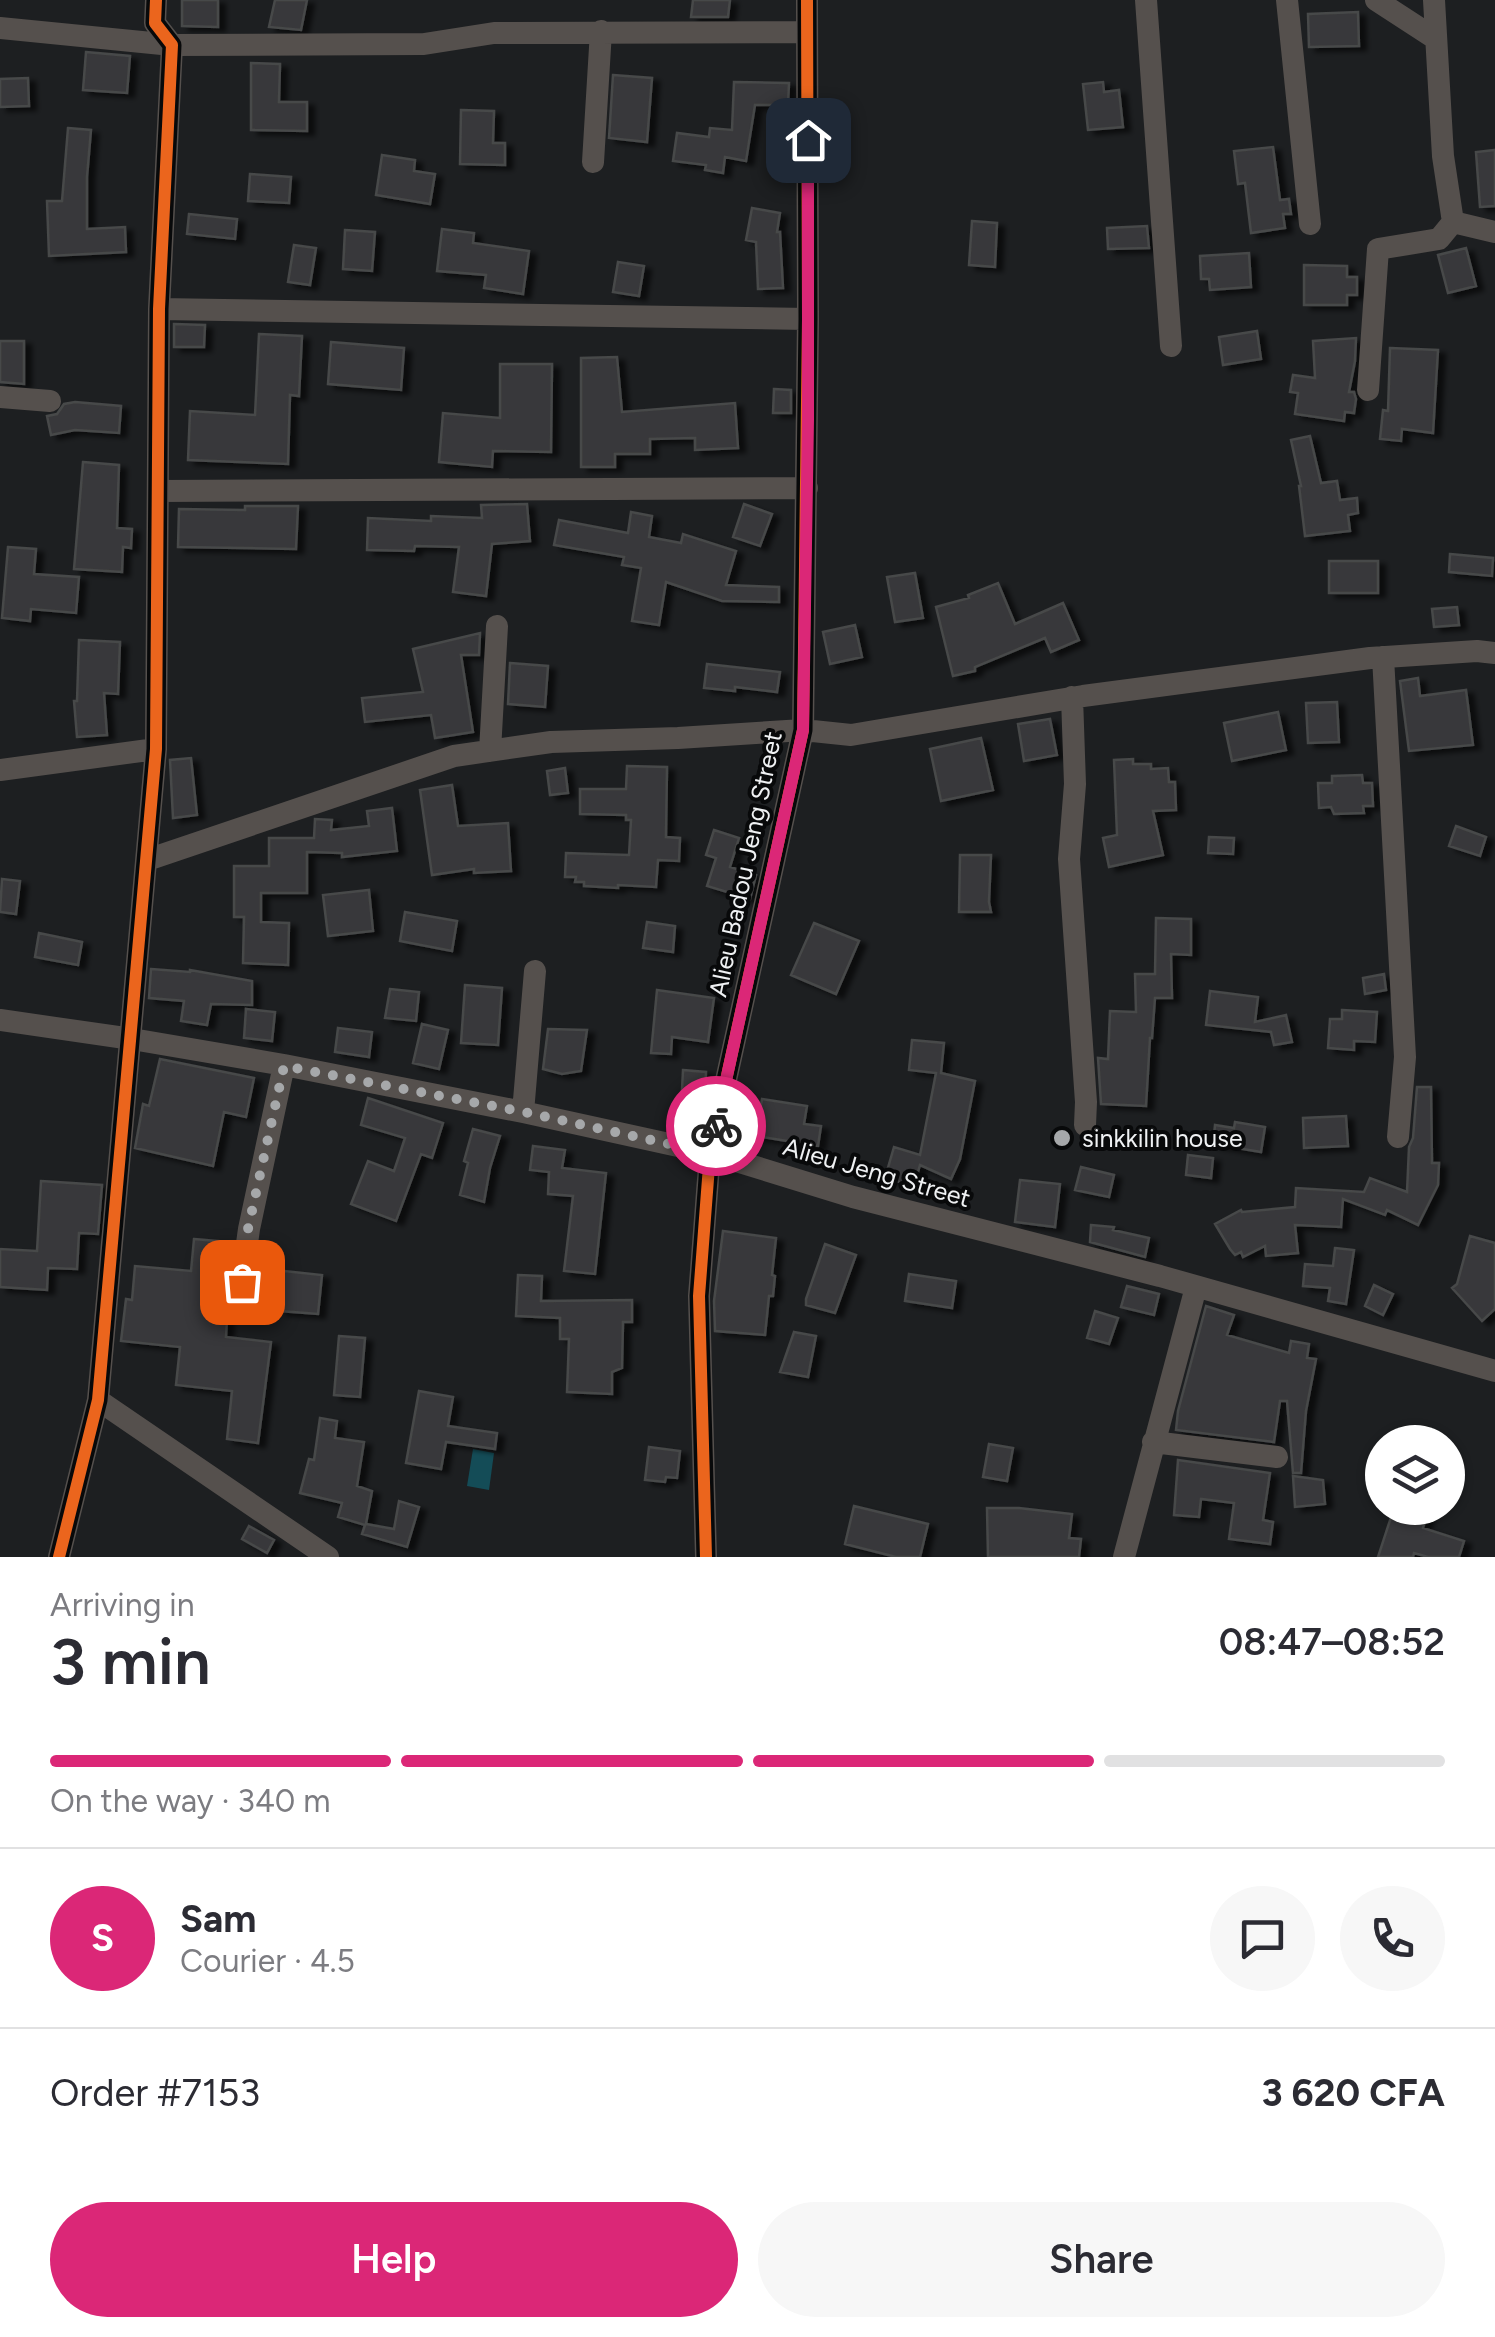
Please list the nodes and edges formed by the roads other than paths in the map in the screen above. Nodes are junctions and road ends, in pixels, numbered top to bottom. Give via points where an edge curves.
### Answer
1 (156, 0) edge
2 (807, 0) edge
3 (1146, 0) edge
4 (1287, 0) edge
5 (1376, 0) edge
6 (1434, 0) edge
7 (0, 28) edge
8 (601, 31) junction
9 (807, 32) junction
10 (1436, 39) junction
11 (172, 45) junction
12 (592, 162) dead end
13 (1454, 222) junction
14 (1310, 224) dead end
15 (1495, 232) edge
16 (159, 310) junction
17 (808, 320) junction
18 (1171, 346) dead end
19 (1368, 390) dead end
20 (0, 397) edge
21 (50, 401) dead end
22 (807, 488) junction
23 (159, 490) junction
24 (497, 626) dead end
25 (1495, 653) edge
26 (1383, 657) junction
27 (1072, 697) junction
28 (803, 730) junction
29 (156, 749) junction
30 (490, 751) junction
31 (0, 770) edge
32 (146, 860) junction
33 (536, 972) dead end
34 (0, 1020) edge
35 (132, 1039) junction
36 (284, 1066) junction
37 (524, 1112) junction
38 (1085, 1126) dead end
39 (1398, 1136) dead end
40 (710, 1153) junction
41 (1196, 1287) junction
42 (238, 1308) dead end
43 (1495, 1371) edge
44 (98, 1400) junction
45 (1153, 1442) junction
46 (1277, 1457) dead end
47 (59, 1557) edge
48 (328, 1557) edge
49 (706, 1557) edge
50 (1124, 1557) edge

1 - 11 street via 155,23
2 - 9 street, Alieu Badou Jeng Street
3 - 18 street
4 - 14 street
5 - 10 street
6 - 10 street
7 - 11 street
8 - 9 street
8 - 11 street via 494,33 424,44
8 - 12 street
9 - 17 street, Alieu Badou Jeng Street
10 - 13 street
11 - 16 street
13 - 15 street
13 - 19 street via 1439,240 1378,249
16 - 17 street
16 - 23 street
17 - 22 street, Alieu Badou Jeng Street
20 - 21 street
22 - 23 street
22 - 28 street, Alieu Badou Jeng Street
23 - 29 street
24 - 30 street
25 - 26 street
26 - 27 street
26 - 39 street via 1405,1057
27 - 28 street via 850,735
27 - 38 street via 1070,859
28 - 30 street
28 - 40 street, Alieu Badou Jeng Street
29 - 31 street
29 - 32 street
30 - 32 street via 454,756
32 - 35 street
33 - 37 street
34 - 35 street, Alieu Jeng Street
35 - 36 street, Alieu Jeng Street
35 - 44 street
36 - 37 street, Alieu Jeng Street
36 - 42 street
37 - 40 street, Alieu Jeng Street
40 - 41 street, Alieu Jeng Street
40 - 49 street, Alieu Badou Jeng Street via 699,1296
41 - 43 street, Alieu Jeng Street
41 - 45 street
44 - 47 street
44 - 48 street
45 - 46 street
45 - 50 street

